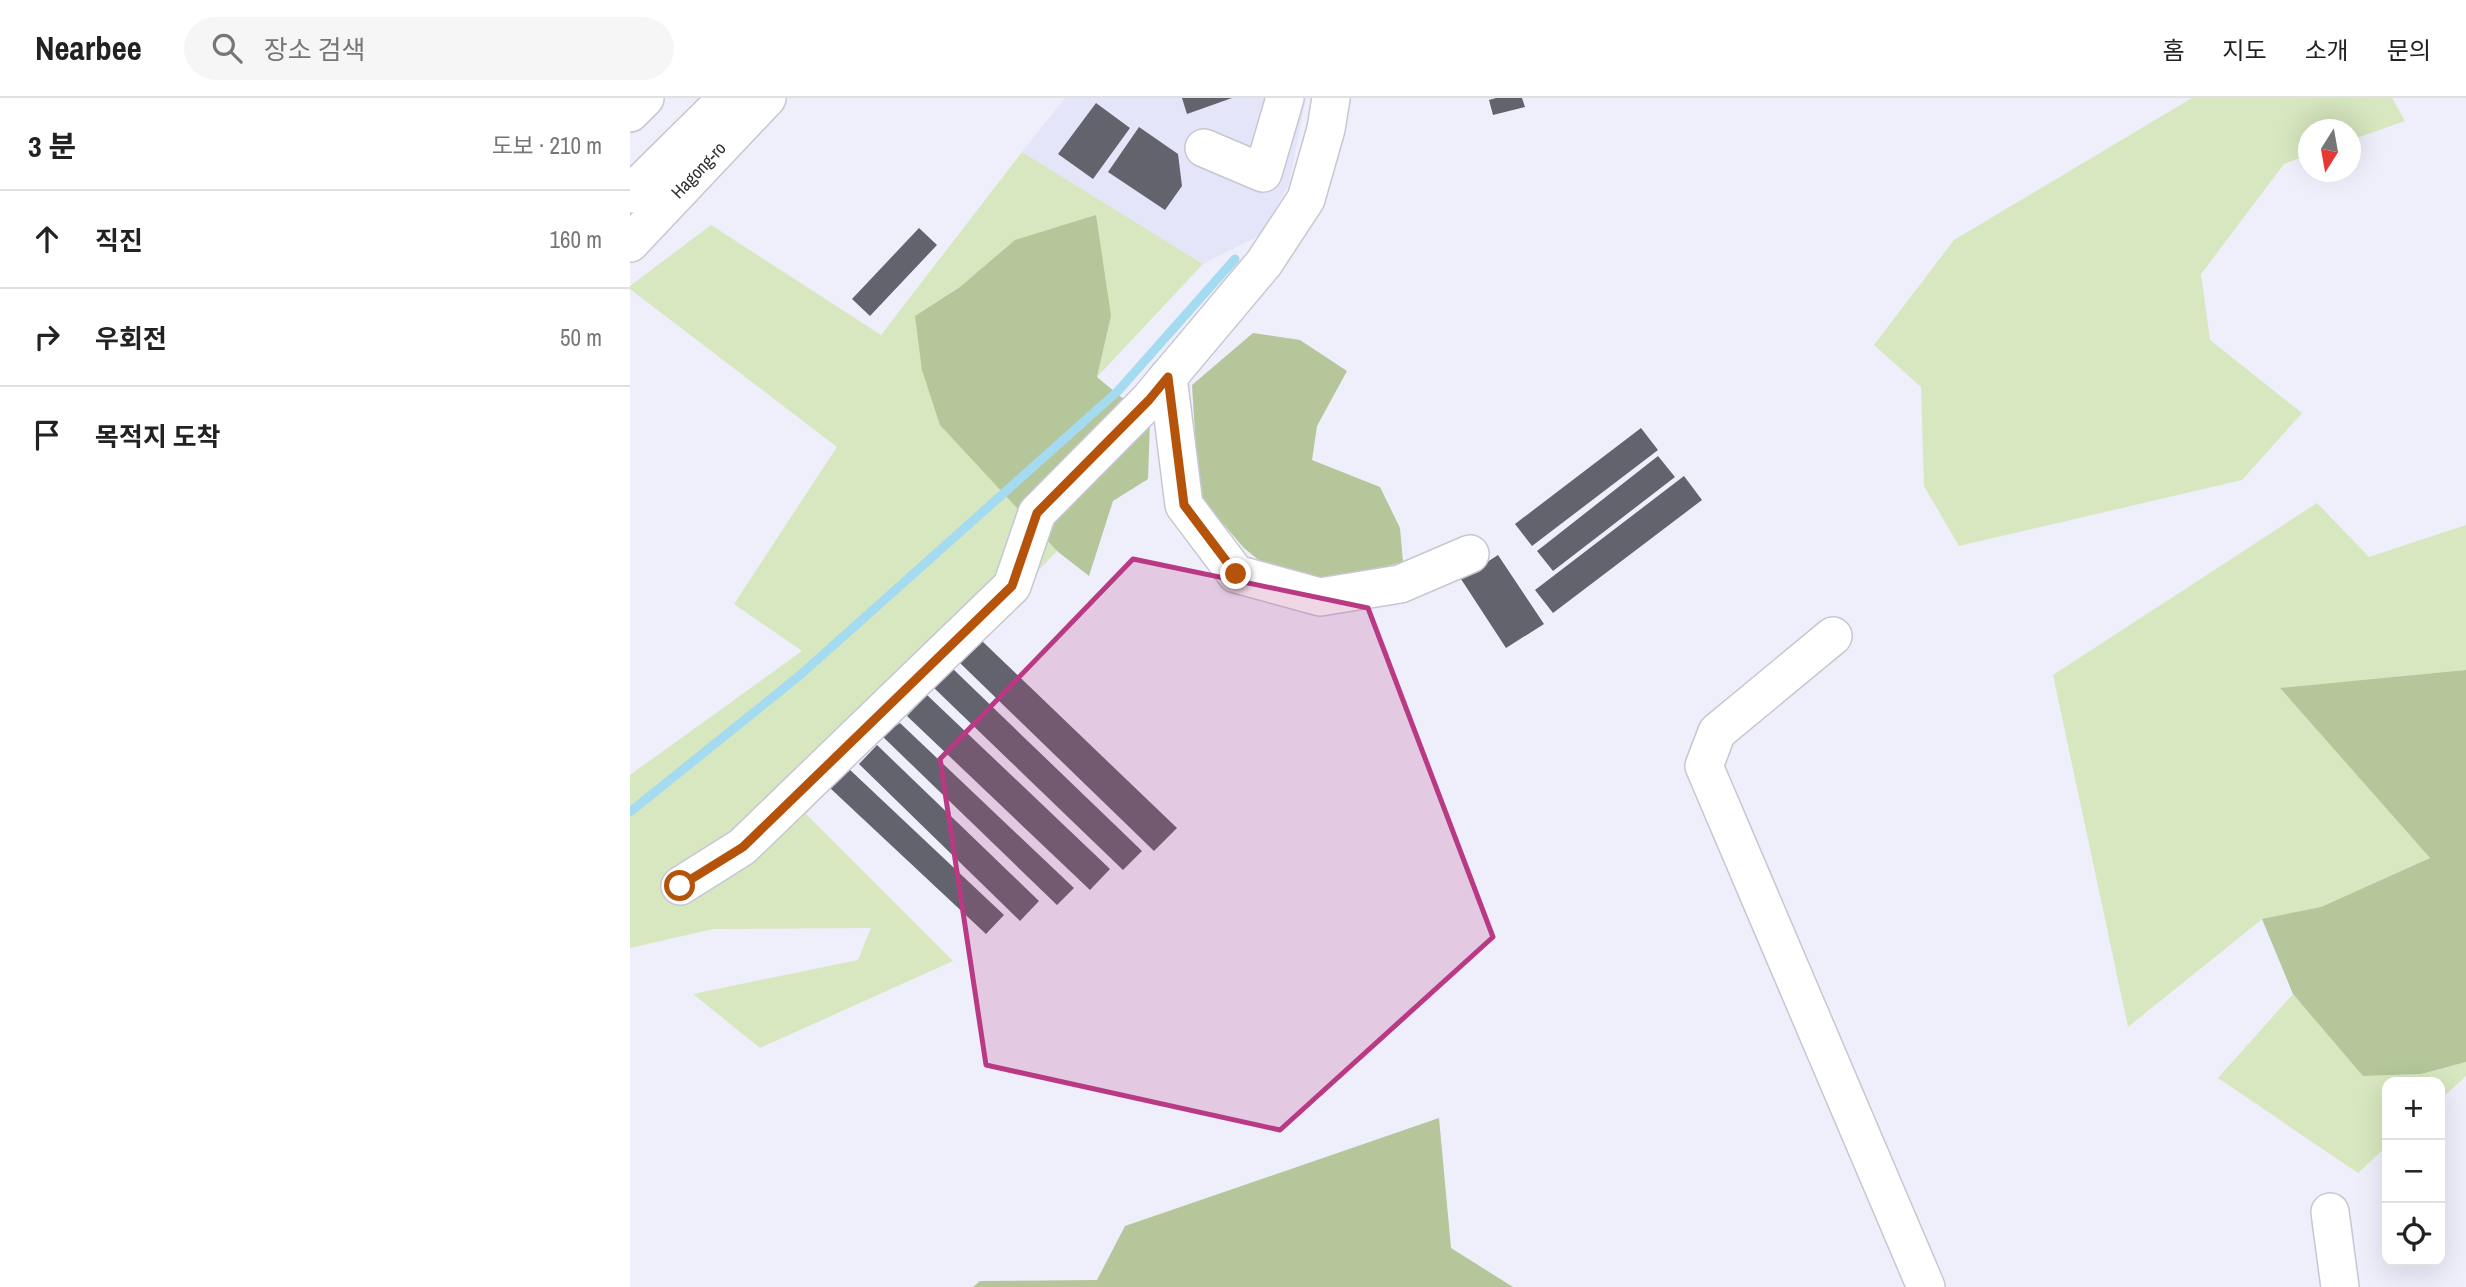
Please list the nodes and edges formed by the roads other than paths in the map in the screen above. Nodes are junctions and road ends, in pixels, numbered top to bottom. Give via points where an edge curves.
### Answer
1 (645, 98) edge
2 (727, 98) edge
3 (767, 98) edge
4 (1285, 98) edge
5 (1331, 98) edge
6 (630, 113) edge
7 (1204, 148) dead end
8 (630, 194) edge
9 (630, 243) edge
10 (1168, 377) junction
11 (1470, 554) dead end
12 (1833, 636) dead end
13 (680, 886) dead end
14 (2330, 1212) dead end
15 (1926, 1287) edge
16 (2340, 1287) edge

1 - 6 street
2 - 8 street, Hagong-ro
3 - 9 street, Hagong-ro
4 - 7 street via 1263,173
5 - 10 street via 1306,200 1264,263
10 - 11 street via 1184,505 1236,574 1320,597 1400,584
10 - 13 street via 1037,513 1012,586 743,847
12 - 15 street via 1717,733 1704,766
14 - 16 street

